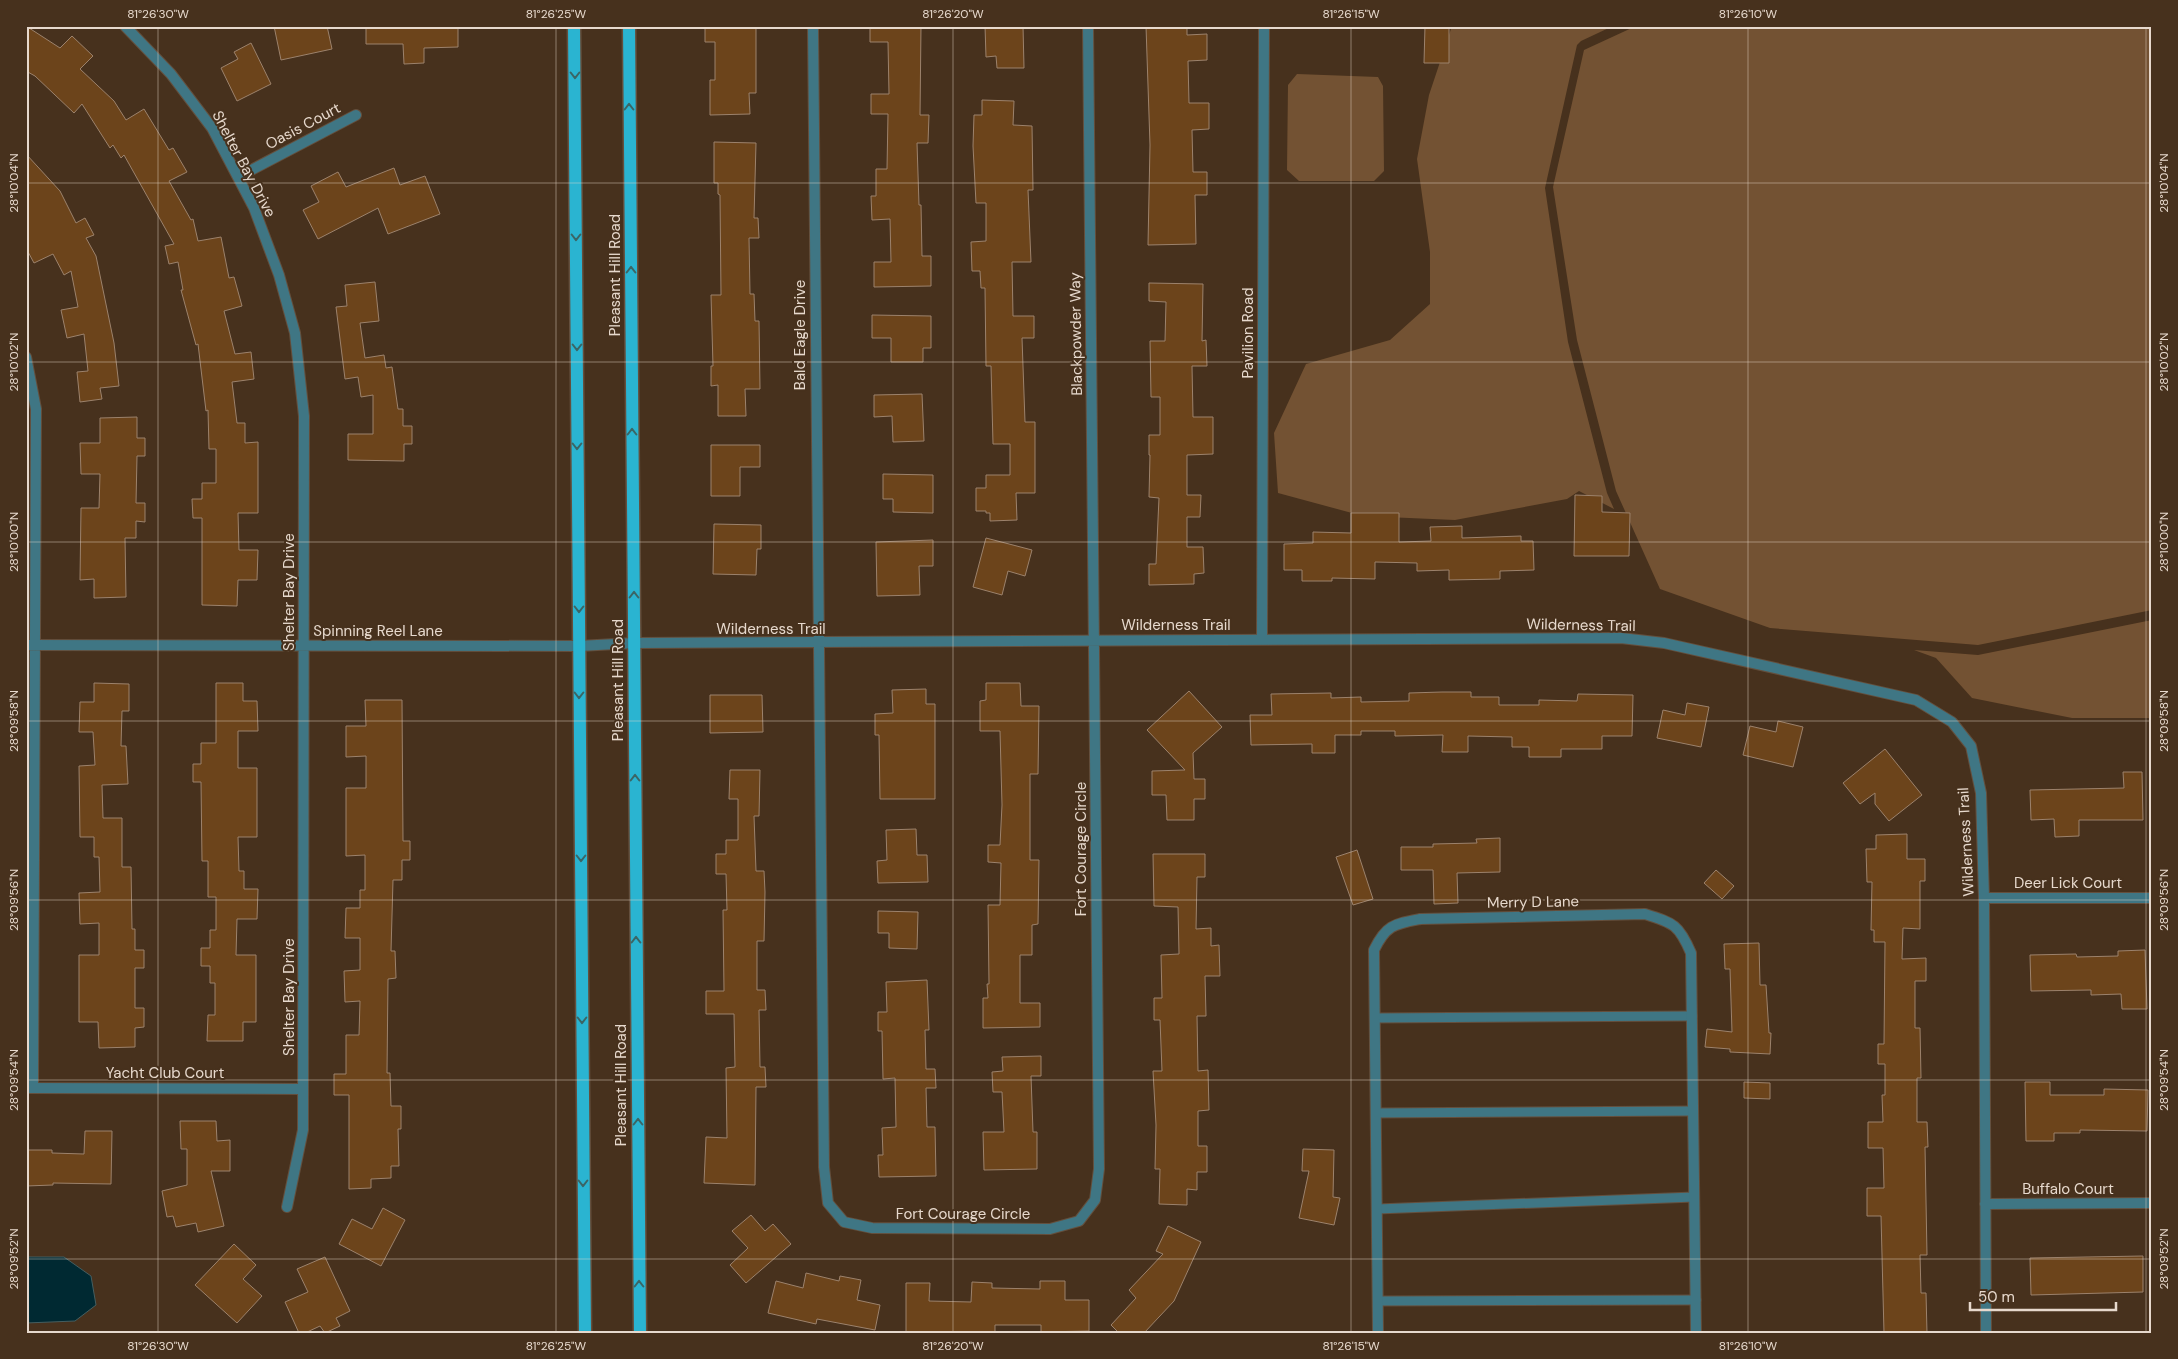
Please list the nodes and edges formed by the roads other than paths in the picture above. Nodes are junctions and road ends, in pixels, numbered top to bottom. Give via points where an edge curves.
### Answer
1 (125, 26) edge
2 (574, 26) edge
3 (629, 26) edge
4 (813, 26) edge
5 (1088, 26) edge
6 (1264, 26) edge
7 (356, 115) dead end
8 (238, 177) junction
9 (26, 357) edge
10 (1095, 640) junction
11 (1262, 640) junction
12 (634, 644) junction
13 (818, 644) junction
14 (31, 645) edge
15 (304, 646) junction
16 (579, 646) junction
17 (1984, 898) junction
18 (2152, 898) edge
19 (1692, 1016) junction
20 (1375, 1018) junction
21 (30, 1088) edge
22 (303, 1089) junction
23 (1693, 1111) junction
24 (1376, 1113) junction
25 (1694, 1197) junction
26 (2152, 1203) edge
27 (1985, 1204) junction
28 (287, 1207) dead end
29 (1377, 1209) junction
30 (1696, 1300) junction
31 (1378, 1301) junction
32 (585, 1333) edge
33 (640, 1333) edge
34 (1378, 1333) edge
35 (1696, 1333) edge
36 (1986, 1333) edge

1 - 8 street, Shelter Bay Drive via 171,74 212,128
2 -> 16 main road
12 -> 3 main road, Pleasant Hill Road
4 - 13 street, Bald Eagle Drive
5 - 10 street, Blackpowder Way
6 - 11 street, Pavilion Road
7 - 8 street, Oasis Court
8 - 15 street, Shelter Bay Drive via 254,208 295,333 304,416
9 - 14 street via 36,409
10 - 11 street, Wilderness Trail
10 - 13 street, Wilderness Trail
10 - 13 street, Fort Courage Circle via 1099,1169 1095,1200 1079,1221 1050,1229 872,1228 844,1222 828,1203 824,1167
11 - 17 street, Wilderness Trail via 1621,638 1664,643 1916,700 1952,722 1970,746 1981,793
12 - 13 street, Wilderness Trail
12 - 16 street, Wilderness Trail
33 -> 12 main road, Pleasant Hill Road
14 - 15 street, Spinning Reel Lane
14 - 21 street
15 - 16 street, Spinning Reel Lane
15 - 22 street, Shelter Bay Drive
16 -> 32 main road
17 - 18 street, Deer Lick Court
17 - 27 street, Wilderness Trail
19 - 20 lane
19 - 20 street, Merry D Lane via 1692,953 1682,933 1669,922 1645,914 1420,919 1398,923 1382,933 1374,950
19 - 23 street, Merry D Lane
20 - 24 street, Merry D Lane
21 - 22 street, Yacht Club Court
22 - 28 street, Shelter Bay Drive via 303,1130
23 - 24 lane
23 - 25 street, Merry D Lane
24 - 29 street, Merry D Lane
25 - 29 lane
25 - 30 street, Merry D Lane
26 - 27 street, Buffalo Court
27 - 36 street, Wilderness Trail
29 - 31 street, Merry D Lane
30 - 31 lane
30 - 35 street, Merry D Lane
31 - 34 street, Merry D Lane

